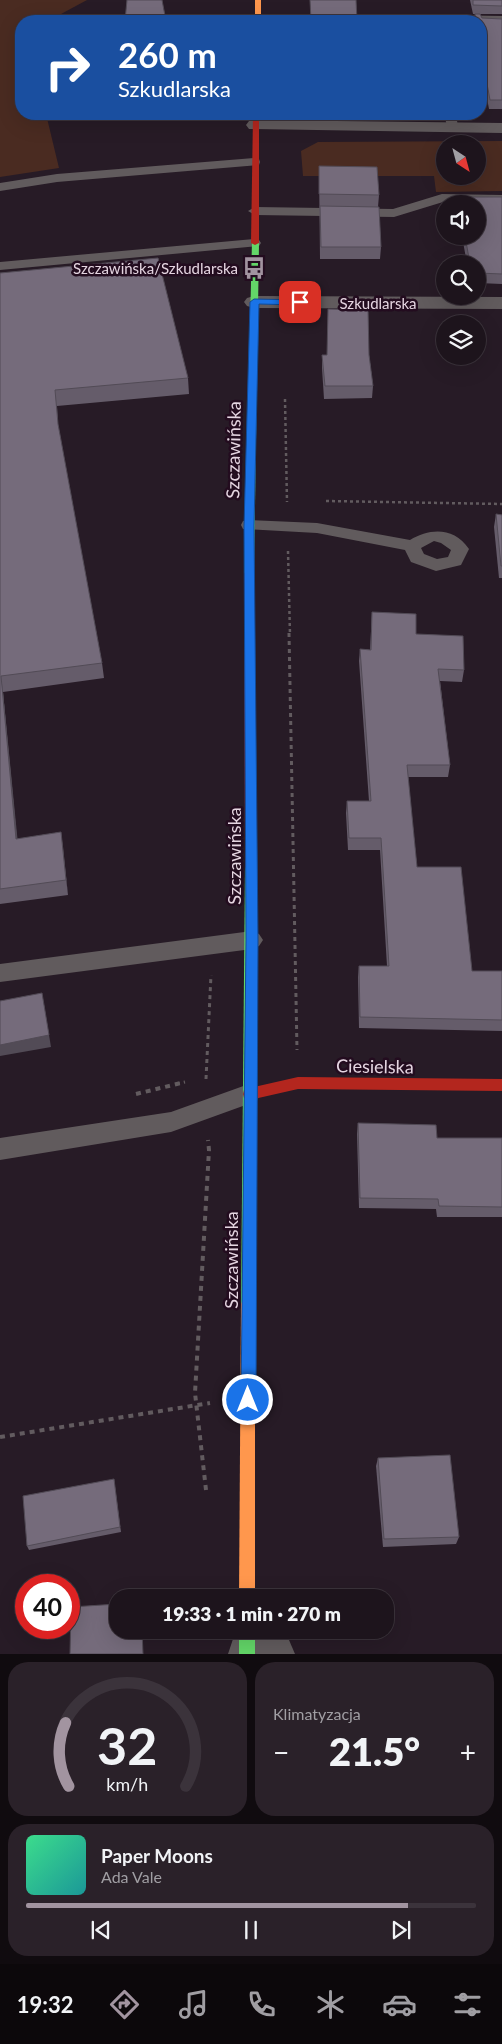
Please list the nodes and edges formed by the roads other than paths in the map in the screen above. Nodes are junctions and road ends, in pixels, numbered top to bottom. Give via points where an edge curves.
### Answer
1 (258, 0) edge
2 (258, 15) edge
3 (487, 21) edge
4 (502, 21) edge
5 (256, 120) edge
6 (354, 120) edge
7 (451, 121) edge
8 (502, 128) edge
9 (254, 162) junction
10 (0, 187) edge
11 (502, 199) edge
12 (255, 211) junction
13 (254, 243) junction
14 (0, 266) edge
15 (254, 302) junction
16 (502, 303) edge
17 (249, 526) junction
18 (412, 546) dead end
19 (252, 940) junction
20 (0, 973) edge
21 (502, 1085) edge
22 (249, 1094) junction
23 (0, 1149) edge
24 (247, 1589) edge
25 (247, 1639) edge
26 (247, 1654) edge
27 (275, 1654) edge

1 - 2 street
3 - 4 street
5 - 9 street, Szczawińska
6 - 7 street
7 - 8 street
9 - 10 lane via 57,178
9 - 12 street, Szczawińska
11 - 12 lane via 442,198 394,213
12 - 13 street, Szczawińska
13 - 14 lane
13 - 15 street, Szczawińska
15 - 16 street, Szkudlarska
15 - 17 street, Szczawińska
17 - 18 lane via 317,528
17 - 19 street, Szczawińska
19 - 20 lane
19 - 22 street, Szczawińska
21 - 22 street, Ciesielska via 298,1083
22 - 23 lane via 171,1122
22 - 24 street, Szczawińska
25 - 26 street
26 - 27 street

